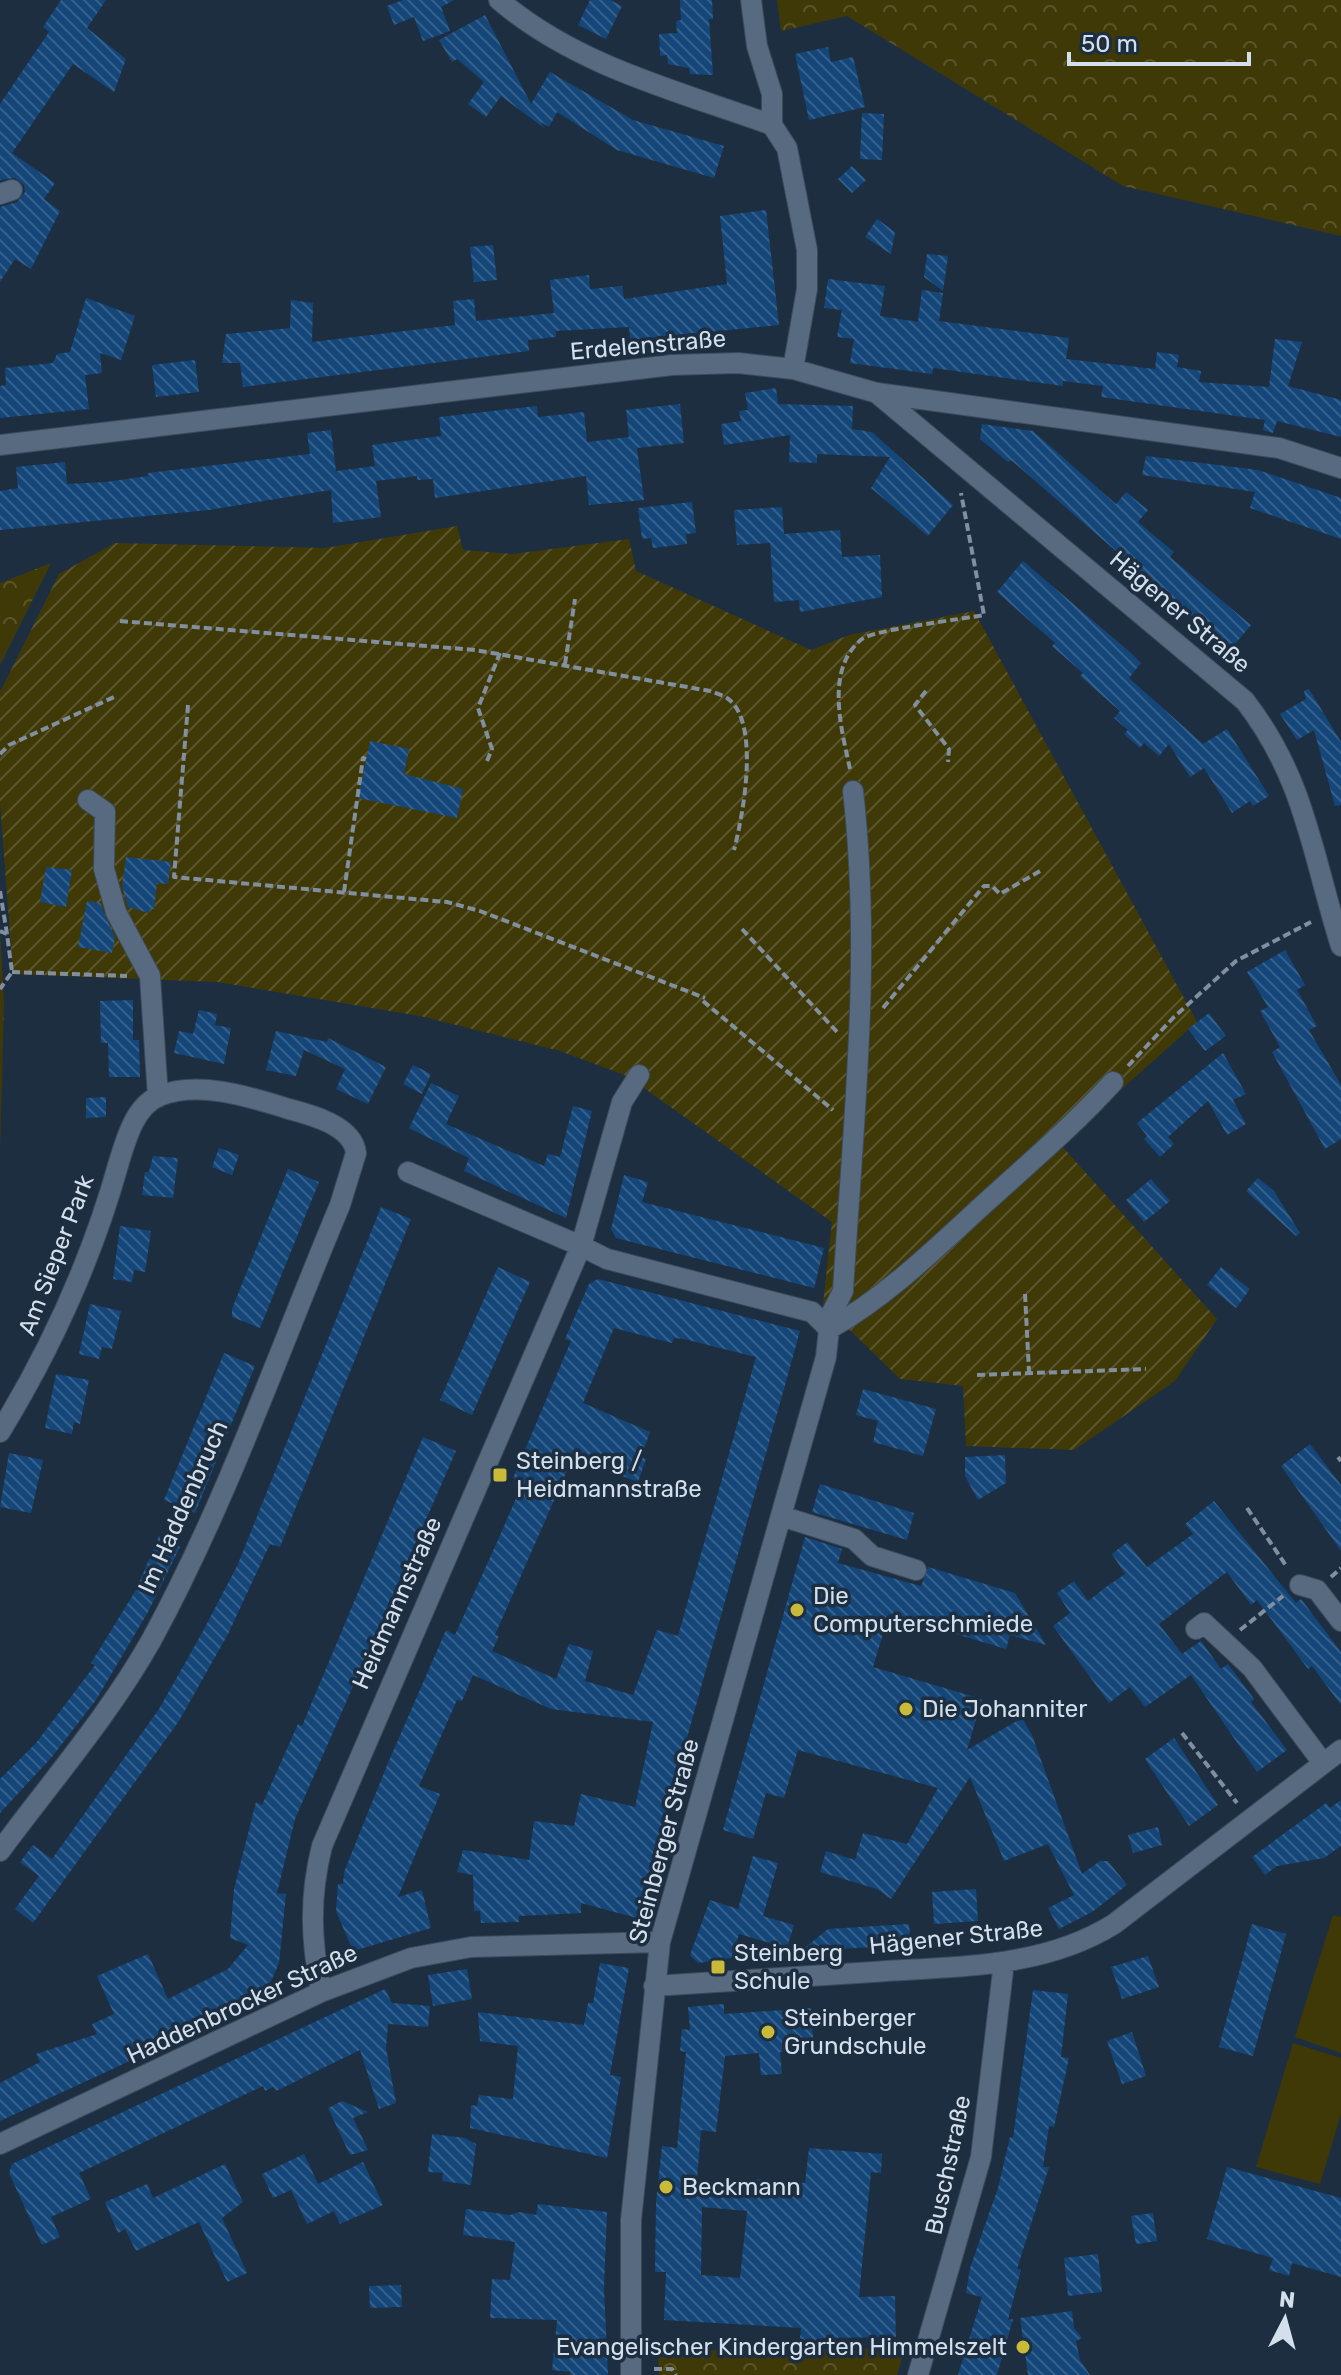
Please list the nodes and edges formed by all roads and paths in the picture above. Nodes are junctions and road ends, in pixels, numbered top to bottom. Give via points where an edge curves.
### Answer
1 (499, 0) edge
2 (751, 0) edge
3 (772, 125) junction
4 (793, 369) junction
5 (877, 393) junction
6 (0, 445) edge
7 (954, 455) junction
8 (1341, 468) edge
9 (575, 599) dead end
10 (120, 621) dead end
11 (500, 653) junction
12 (565, 664) junction
13 (926, 691) dead end
14 (114, 697) dead end
15 (188, 705) dead end
16 (0, 754) edge
17 (366, 759) dead end
18 (487, 761) dead end
19 (948, 762) dead end
20 (853, 791) joint
21 (88, 800) dead end
22 (734, 850) dead end
23 (1040, 871) dead end
24 (0, 891) edge
25 (344, 892) junction
26 (1333, 903) edge
27 (742, 929) dead end
28 (0, 931) edge
29 (7, 934) junction
30 (1341, 946) edge
31 (12, 972) junction
32 (150, 976) junction
33 (0, 989) edge
34 (880, 1012) dead end
35 (845, 1041) dead end
36 (639, 1075) dead end
37 (1113, 1082) joint
38 (158, 1097) junction
39 (840, 1115) dead end
40 (408, 1172) dead end
41 (581, 1246) junction
42 (1025, 1294) dead end
43 (828, 1329) junction
44 (1146, 1369) dead end
45 (1029, 1372) junction
46 (977, 1375) dead end
47 (0, 1432) edge
48 (1247, 1508) dead end
49 (781, 1516) junction
50 (916, 1570) dead end
51 (1300, 1585) joint
52 (1341, 1621) edge
53 (1196, 1629) dead end
54 (1182, 1733) dead end
55 (1341, 1750) edge
56 (1323, 1763) junction
57 (28, 1814) junction
58 (1249, 1819) junction
59 (0, 1836) edge
60 (0, 1851) edge
61 (660, 1942) junction
62 (1004, 1962) junction
63 (654, 1986) junction
64 (321, 1992) junction
65 (0, 2144) edge
66 (631, 2375) edge
67 (918, 2375) edge

1 - 3 street via 531,27 585,57
2 - 3 street via 757,46 772,94
3 - 4 street via 787,148 807,250 807,289
4 - 5 street, Erdelenstraße
4 - 6 street, Erdelenstraße via 738,363 672,365
5 - 7 street, Hägener Straße
5 - 8 street, Erdelenstraße via 1266,445
7 - 20 path via 984,615 863,637 849,654 839,711
7 - 26 street, Hägener Straße via 1245,701 1296,785
9 - 12 path
10 - 11 path
11 - 12 path
11 - 18 path via 478,708 492,749
12 - 22 path via 710,691 738,710 747,760
13 - 19 path via 915,705 949,749
14 - 16 path via 9,745
15 - 25 path via 174,877
17 - 25 path via 356,794
20 - 43 street, Steinberger Straße via 858,1048 843,1291
21 - 32 street via 105,812 104,869 116,912
23 - 34 path via 1000,894 984,886
24 - 29 path
25 - 39 path via 447,902 480,911 704,999
26 - 30 street, Hägener Straße
26 - 37 path via 1236,961
27 - 35 path
28 - 29 path
29 - 31 path
31 - 32 path
31 - 33 path
32 - 38 street
36 - 41 street, Heidmannstraße via 622,1102
37 - 43 street via 948,1238 858,1313
38 - 47 street, Am Sieper Park via 131,1126 60,1326
38 - 57 street, Im Haddenbruch via 195,1090 249,1097 339,1129 349,1136 356,1153 335,1216 179,1585 127,1679
40 - 41 street
41 - 43 street via 620,1263 812,1312
41 - 64 street, Heidmannstraße via 322,1846 310,1910
42 - 45 path
43 - 49 street, Steinberger Straße
44 - 45 path
45 - 46 path
48 - 51 path
49 - 50 street via 854,1539 872,1556
49 - 61 street, Steinberger Straße
51 - 52 street via 1317,1590
53 - 56 street via 1204,1623 1252,1668
54 - 58 path
55 - 56 street, Hägener Straße
56 - 58 street, Hägener Straße
57 - 59 street
57 - 60 street, Im Haddenbruch
58 - 62 street, Hägener Straße via 1084,1943
61 - 63 street, Steinberger Straße
61 - 64 street, Haddenbrocker Straße via 455,1949 411,1958
62 - 63 street, Hägener Straße
62 - 67 street, Buschstraße via 981,2157
63 - 66 street, Steinberger Straße via 631,2220
64 - 65 street, Haddenbrocker Straße

